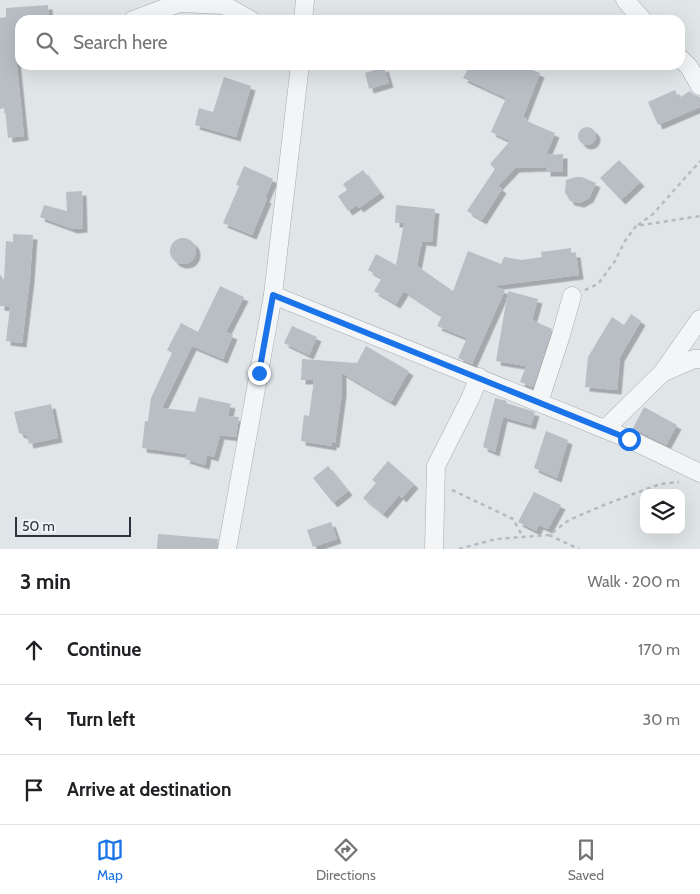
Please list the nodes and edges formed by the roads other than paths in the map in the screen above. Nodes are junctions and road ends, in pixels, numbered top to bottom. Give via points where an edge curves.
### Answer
1 (305, 0) edge
2 (625, 0) edge
3 (147, 15) edge
4 (242, 15) edge
5 (304, 15) edge
6 (638, 15) edge
7 (685, 63) edge
8 (299, 70) edge
9 (700, 86) edge
10 (273, 295) junction
11 (572, 296) road end
12 (700, 319) edge
13 (700, 359) edge
14 (662, 373) junction
15 (479, 377) junction
16 (539, 402) junction
17 (605, 429) junction
18 (700, 473) edge
19 (227, 549) edge
20 (434, 549) edge

1 - 5 street
2 - 6 street
3 - 4 street via 179,3 224,5
7 - 9 street
8 - 10 street
10 - 15 street
10 - 19 street
11 - 16 street
12 - 14 street
13 - 14 street
14 - 17 street
15 - 16 street
15 - 20 street via 436,466
16 - 17 street
17 - 18 street

